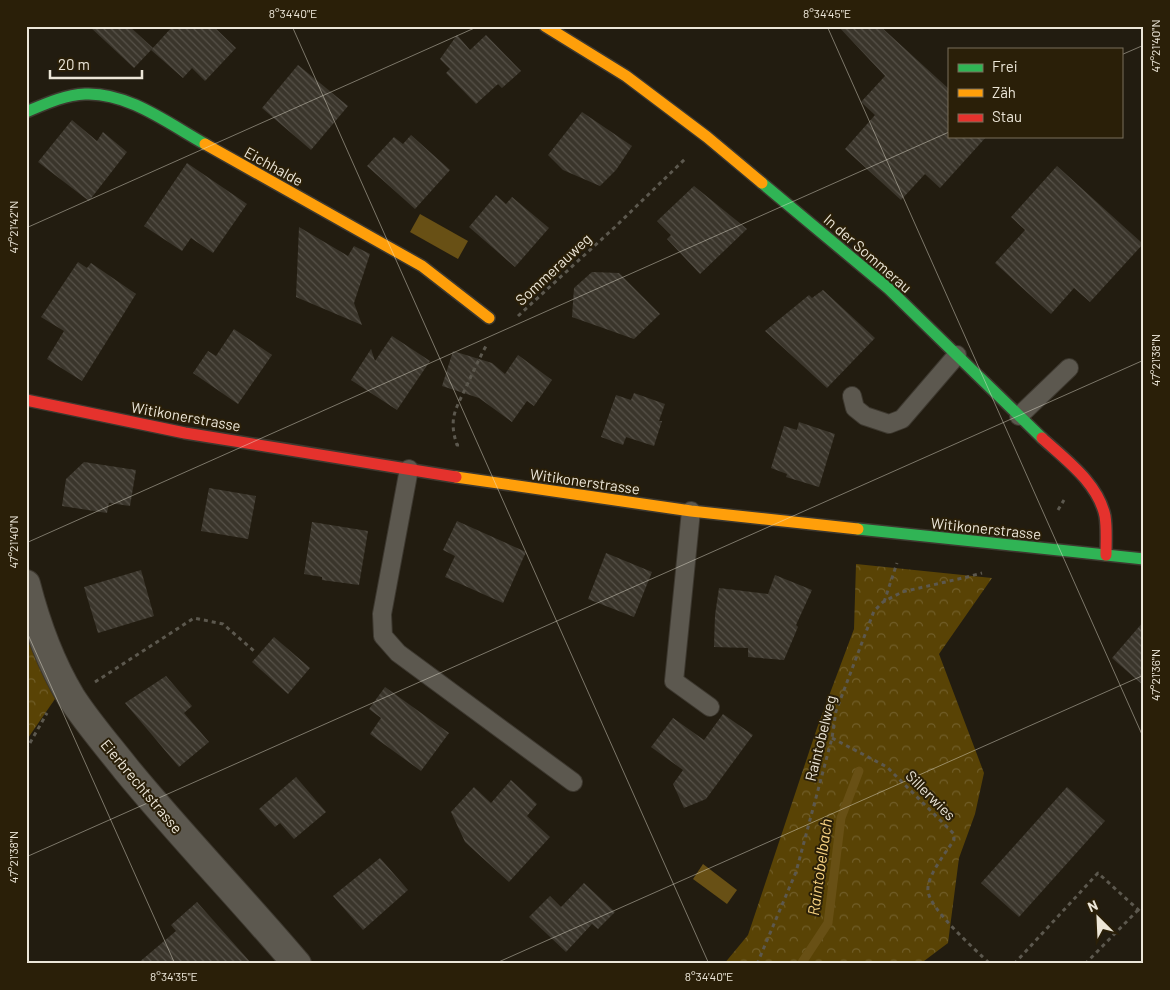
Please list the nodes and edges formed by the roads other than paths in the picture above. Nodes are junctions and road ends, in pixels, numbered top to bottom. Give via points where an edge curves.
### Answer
1 (545, 26) edge
2 (26, 112) edge
3 (490, 318) road end
4 (957, 355) junction
5 (1069, 368) dead end
6 (852, 396) dead end
7 (26, 400) edge
8 (1019, 416) junction
9 (409, 469) junction
10 (691, 511) junction
11 (1106, 555) junction
12 (1144, 558) edge
13 (26, 584) edge
14 (710, 707) dead end
15 (573, 782) dead end
16 (297, 964) edge

1 - 4 street, In der Sommerau via 626,76 707,137 889,290
2 - 3 street, Eichhalde via 78,94 104,96 135,105 422,266
4 - 6 lane via 902,419 889,424 865,416 855,408
4 - 8 street, In der Sommerau
5 - 8 lane
7 - 9 street, Witikonerstrasse via 185,433
8 - 11 street, In der Sommerau via 1098,495 1105,517
9 - 10 street, Witikonerstrasse
9 - 15 lane via 382,614 383,636 398,653
10 - 11 street, Witikonerstrasse
10 - 14 lane via 674,681
11 - 12 street, Witikonerstrasse
13 - 16 street, Eierbrechtstrasse via 48,650 72,698 99,736 150,799

